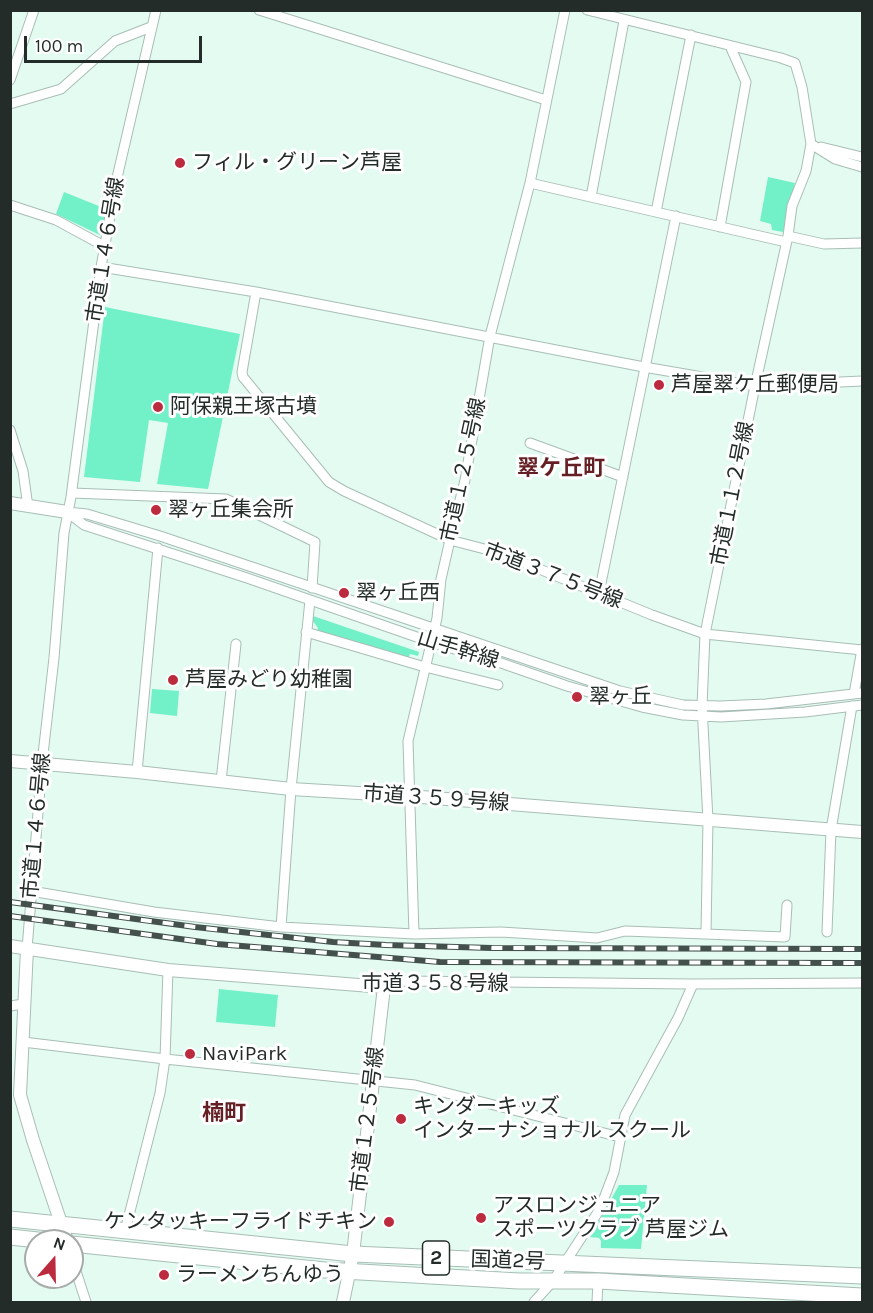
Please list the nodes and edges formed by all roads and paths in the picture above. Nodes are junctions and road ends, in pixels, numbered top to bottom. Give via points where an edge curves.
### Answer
1 (34, 10) edge
2 (156, 10) edge
3 (259, 10) edge
4 (565, 10) edge
5 (587, 10) edge
6 (624, 21) junction
7 (151, 27) junction
8 (691, 35) junction
9 (730, 46) junction
10 (10, 80) edge
11 (546, 100) junction
12 (10, 104) edge
13 (811, 144) junction
14 (862, 157) edge
15 (862, 166) edge
16 (530, 183) junction
17 (591, 197) junction
18 (10, 205) edge
19 (656, 212) junction
20 (676, 216) junction
21 (720, 227) junction
22 (787, 239) junction
23 (862, 243) edge
24 (104, 246) junction
25 (101, 267) junction
26 (256, 292) junction
27 (490, 336) junction
28 (644, 367) junction
29 (862, 381) edge
30 (755, 386) junction
31 (10, 430) edge
32 (530, 443) dead end
33 (623, 477) junction
34 (72, 493) junction
35 (10, 503) edge
36 (28, 507) junction
37 (67, 512) junction
38 (450, 540) junction
39 (158, 548) junction
40 (312, 588) junction
41 (599, 593) junction
42 (310, 600) junction
43 (434, 630) junction
44 (306, 632) junction
45 (705, 633) junction
46 (431, 642) junction
47 (236, 644) dead end
48 (862, 650) edge
49 (425, 667) junction
50 (498, 685) dead end
51 (858, 694) edge
52 (862, 705) edge
53 (702, 706) junction
54 (852, 706) junction
55 (702, 716) junction
56 (10, 761) edge
57 (42, 764) junction
58 (137, 772) junction
59 (221, 781) junction
60 (291, 789) junction
61 (410, 796) junction
62 (708, 820) junction
63 (831, 830) junction
64 (862, 832) edge
65 (31, 891) junction
66 (787, 905) dead end
67 (281, 927) junction
68 (827, 932) dead end
69 (706, 933) junction
70 (414, 934) junction
71 (10, 946) edge
72 (27, 949) junction
73 (168, 970) junction
74 (862, 983) edge
75 (693, 984) junction
76 (384, 987) junction
77 (24, 1004) junction
78 (10, 1006) edge
79 (23, 1042) junction
80 (165, 1059) junction
81 (374, 1080) junction
82 (15, 1096) edge
83 (620, 1137) junction
84 (10, 1219) edge
85 (62, 1224) junction
86 (63, 1229) edge
87 (125, 1231) junction
88 (84, 1245) edge
89 (352, 1254) junction
90 (565, 1263) junction
91 (349, 1272) junction
92 (862, 1276) edge
93 (553, 1281) junction
94 (598, 1281) junction
95 (862, 1296) edge
96 (787, 1298) edge
97 (343, 1302) edge
98 (534, 1302) edge
99 (597, 1302) edge

1 - 10 street
2 - 7 street, 市道１４６号線
3 - 11 street
4 - 11 street, 市道１２５号線
5 - 6 street
6 - 8 street
6 - 17 street
7 - 12 street via 115,40 61,89
7 - 24 street, 市道１４６号線
8 - 9 street
8 - 19 street
9 - 13 street, 市道１１２号線 via 795,63
9 - 21 street via 746,82
11 - 16 street, 市道１２５号線
13 - 14 street
13 - 15 street via 835,159
13 - 22 street, 市道１１２号線 via 806,171 792,206
16 - 17 street
16 - 27 street, 市道１２５号線
17 - 19 street
18 - 24 street via 56,220
19 - 20 street
20 - 21 street
20 - 28 street
21 - 22 street
22 - 23 street via 824,244
22 - 30 street, 市道１１２号線
24 - 25 street, 市道１４６号線
25 - 26 street
25 - 34 street, 市道１４６号線
26 - 27 street
26 - 38 street, 市道３７５号線 via 243,377 329,482
27 - 28 street
27 - 38 street, 市道１２５号線 via 465,480
28 - 30 street
28 - 33 street
29 - 30 street
30 - 45 street, 市道１１２号線
31 - 36 street
32 - 33 street
33 - 41 street
34 - 37 street, 市道１４６号線
34 - 40 street via 226,499 315,542
35 - 36 street, 山手幹線
36 - 37 street, 山手幹線
37 - 39 street, 山手幹線 via 84,525
37 - 40 street, 山手幹線 via 97,517
37 - 57 street, 市道１４６号線
38 - 41 street, 市道３７５号線 via 500,553
38 - 43 street, 市道１２５号線
39 - 42 street, 山手幹線
39 - 58 street
40 - 43 street, 山手幹線
41 - 45 street, 市道３７５号線
42 - 44 street
42 - 46 street, 山手幹線
43 - 46 street, 市道１２５号線
43 - 53 street, 山手幹線 via 620,691
44 - 49 street
44 - 60 street
45 - 48 street, 市道３７５号線
45 - 53 street, 市道１１２号線
46 - 49 street, 市道１２５号線
46 - 55 street, 山手幹線 via 605,698
47 - 59 street
48 - 51 street
49 - 50 street
49 - 61 street, 市道１２５号線 via 408,741
51 - 53 street, 山手幹線
52 - 54 street, 山手幹線
53 - 55 street, 市道１１２号線
54 - 55 street, 山手幹線 via 761,716
54 - 63 street
55 - 62 street, 市道１１２号線
56 - 57 street, 市道３５９号線
57 - 58 street, 市道３５９号線
57 - 65 street, 市道１４６号線
58 - 59 street, 市道３５９号線
59 - 60 street, 市道３５９号線
60 - 61 street, 市道３５９号線
60 - 67 street
61 - 62 street, 市道３５９号線
61 - 70 street, 市道１２５号線
62 - 63 street, 市道３５９号線
62 - 69 street, 市道１１２号線
63 - 64 street, 市道３５９号線
63 - 68 street
65 - 67 street via 154,912
65 - 72 street, 市道１４６号線
66 - 69 street via 785,937
67 - 70 street
69 - 70 street via 625,931 597,938 501,932
71 - 72 street, 市道３５８号線
72 - 73 street, 市道３５８号線
72 - 77 street, 市道１４６号線
73 - 76 street, 市道３５８号線
73 - 80 street
74 - 75 street, 市道３５８号線
75 - 76 street, 市道３５８号線 via 401,981
75 - 83 street via 625,1115
76 - 81 street, 市道１２５号線
77 - 78 street
77 - 79 street, 市道１４６号線
79 - 80 street
79 - 82 street, 市道１４６号線
80 - 81 street
80 - 87 street
81 - 83 street via 415,1084
81 - 89 street, 市道１２５号線
82 - 85 street, 市道１４６号線
83 - 90 street via 614,1172 600,1209
84 - 85 highway, 国道2号 / 2
85 - 86 street, 市道１４６号線
85 - 87 highway, 国道2号 / 2
87 - 89 highway, 国道2号 / 2
88 - 91 highway, 国道2号 / 2
89 - 90 highway, 国道2号 / 2
89 - 91 street, 市道１２５号線
90 - 92 highway, 国道2号 / 2
90 - 93 street
91 - 93 highway, 国道2号 / 2
91 - 97 street, 市道１２５号線
93 - 94 highway, 国道2号 / 2
93 - 98 street
94 - 96 highway, 国道2号 / 2
94 - 99 street
95 - 96 highway, 国道2号 / 2

